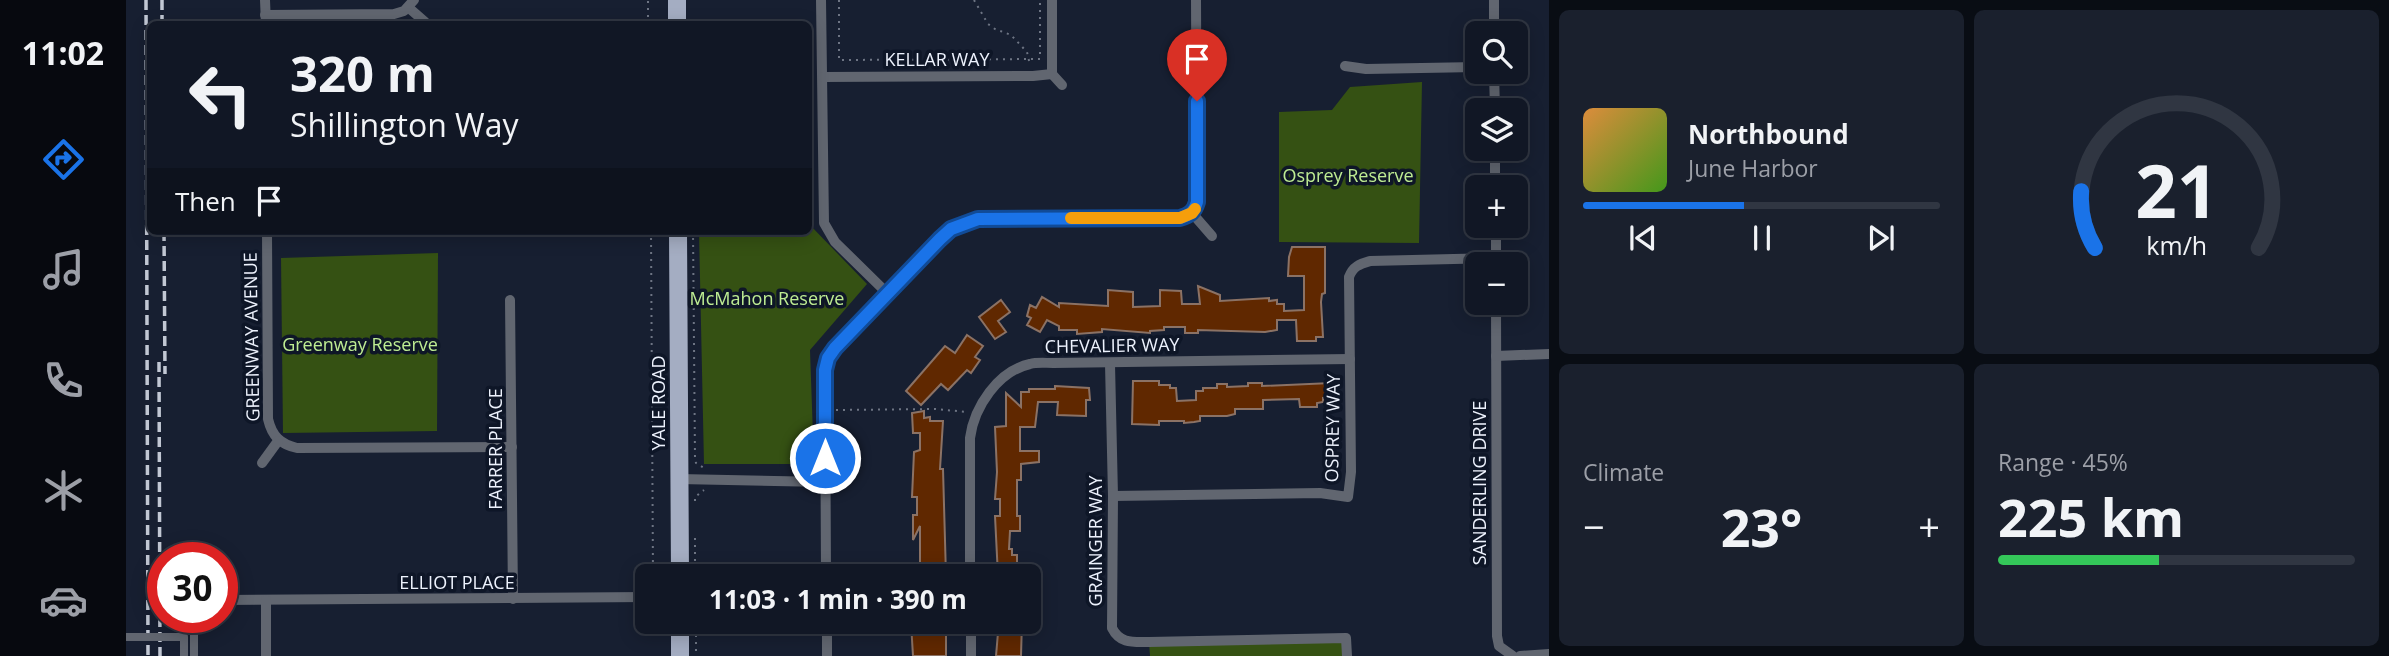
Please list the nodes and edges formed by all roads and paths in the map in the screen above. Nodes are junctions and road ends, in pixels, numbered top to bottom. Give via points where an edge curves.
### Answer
1 (265, 0) edge
2 (648, 0) edge
3 (677, 0) edge
4 (821, 0) edge
5 (839, 0) edge
6 (974, 0) edge
7 (1040, 0) edge
8 (1052, 0) edge
9 (1196, 0) edge
10 (1494, 0) edge
11 (412, 4) edge
12 (265, 20) edge
13 (424, 21) edge
14 (648, 21) edge
15 (677, 21) edge
16 (1494, 21) edge
17 (1029, 59) junction
18 (1345, 65) dead end
19 (1465, 67) edge
20 (1052, 74) junction
21 (1033, 76) junction
22 (823, 77) junction
23 (1062, 85) dead end
24 (1192, 213) junction
25 (267, 235) edge
26 (651, 235) edge
27 (678, 235) edge
28 (694, 235) edge
29 (1212, 236) dead end
30 (1465, 261) edge
31 (887, 293) junction
32 (510, 300) dead end
33 (1496, 315) edge
34 (1549, 354) edge
35 (1496, 356) junction
36 (1350, 359) junction
37 (1110, 363) junction
38 (825, 410) junction
39 (975, 414) junction
40 (278, 441) junction
41 (512, 447) junction
42 (262, 463) dead end
43 (707, 472) dead end
44 (679, 479) junction
45 (825, 482) junction
46 (707, 486) dead end
47 (1113, 496) junction
48 (695, 503) dead end
49 (695, 539) dead end
50 (653, 564) edge
51 (680, 564) edge
52 (695, 564) edge
53 (826, 564) edge
54 (970, 564) edge
55 (635, 597) edge
56 (513, 599) junction
57 (238, 600) edge
58 (266, 600) junction
59 (680, 634) edge
60 (696, 634) edge
61 (827, 634) edge
62 (971, 634) edge
63 (194, 635) dead end
64 (126, 637) edge
65 (1549, 654) edge
66 (184, 656) edge
67 (194, 656) edge
68 (266, 656) edge
69 (680, 656) edge
70 (696, 656) edge
71 (827, 656) edge
72 (971, 656) edge
73 (1347, 656) edge
74 (1513, 656) edge
75 (1520, 656) edge

1 - 12 street
2 - 14 path
3 - 15 main road
4 - 22 street
5 - 17 path via 839,60
6 - 17 path via 988,24 1011,35
7 - 17 path via 1040,59
8 - 20 street
9 - 24 street via 1197,202
10 - 16 street
11 - 12 street via 394,14
11 - 13 street
17 - 21 path
18 - 19 street via 1366,69
20 - 21 street, KELLAR WAY
20 - 23 street
21 - 22 street, KELLAR WAY
22 - 31 street via 824,223 835,242
24 - 29 street
24 - 31 street via 1180,218 978,219 951,229
25 - 40 street, GREENWAY AVENUE via 268,419
26 - 50 path
27 - 44 main road, YALE ROAD
28 - 43 path via 695,458
30 - 36 street, OSPREY WAY via 1370,261 1355,267 1349,277
31 - 38 street via 828,358
32 - 41 street, FARRER PLACE
33 - 35 street, SANDERLING DRIVE
34 - 35 street
35 - 74 street, SANDERLING DRIVE via 1497,636 1499,646
36 - 37 street, CHEVALIER WAY
36 - 47 street, OSPREY WAY via 1348,497 1320,492
37 - 39 street, CHEVALIER WAY via 1031,364 1015,369
37 - 47 street, GRAINGER WAY
38 - 39 path via 935,409
38 - 45 street
39 - 54 street via 970,438
40 - 41 street, GREENWAY AVENUE via 297,447
40 - 42 street, GREENWAY AVENUE
41 - 56 street, FARRER PLACE
44 - 45 street
44 - 51 main road, YALE ROAD
45 - 53 street
46 - 48 path
47 - 73 street, GRAINGER WAY via 1112,628 1119,639 1346,638
49 - 52 path
55 - 56 street, ELLIOT PLACE
56 - 58 street, ELLIOT PLACE
57 - 58 street, ELLIOT PLACE
58 - 68 street
59 - 69 main road
60 - 70 path
61 - 71 street
62 - 72 street
63 - 67 street
64 - 66 street, bridge via 184,636
65 - 75 street

